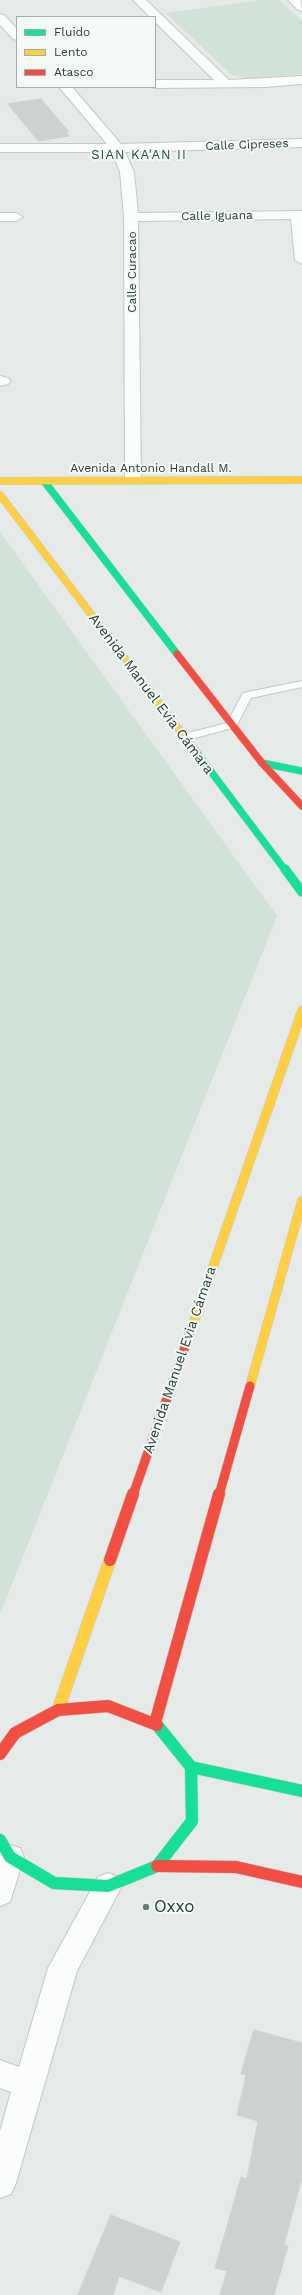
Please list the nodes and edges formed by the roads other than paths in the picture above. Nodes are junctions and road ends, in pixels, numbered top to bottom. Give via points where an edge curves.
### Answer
1 (139, 0) edge
2 (294, 0) edge
3 (302, 7) edge
4 (156, 16) edge
5 (156, 16) edge
6 (0, 18) edge
7 (16, 35) edge
8 (302, 80) edge
9 (225, 83) junction
10 (156, 84) edge
11 (66, 88) edge
12 (302, 143) edge
13 (0, 148) edge
14 (117, 148) junction
15 (300, 216) edge
16 (0, 217) edge
17 (16, 217) dead end
18 (132, 217) junction
19 (302, 260) edge
20 (133, 479) junction
21 (302, 480) edge
22 (0, 481) edge
23 (44, 481) junction
24 (0, 495) edge
25 (302, 684) edge
26 (232, 725) junction
27 (184, 736) junction
28 (262, 763) junction
29 (302, 771) edge
30 (302, 806) edge
31 (302, 892) edge
32 (302, 1011) edge
33 (302, 1201) edge
34 (58, 1710) junction
35 (155, 1723) junction
36 (0, 1754) edge
37 (191, 1766) junction
38 (302, 1791) edge
39 (5, 1849) edge
40 (157, 1866) junction
41 (302, 1882) edge
42 (108, 1886) junction
43 (0, 1893) edge
44 (0, 2074) edge
45 (29, 2085) junction
46 (0, 2183) edge

1 - 5 street
2 - 3 street
4 - 9 street
6 - 7 street
8 - 9 street
9 - 10 street
11 - 14 street, Calle Curacao
12 - 14 street, Calle Cipreses
13 - 14 street, Calle Cipreses
14 - 18 street, Calle Curacao via 127,172
15 - 18 street, Calle Iguana
15 - 19 street
16 - 17 street
18 - 20 street, Calle Curacao
20 - 21 street, Avenida Antonio Handall M.
20 - 23 street, Avenida Antonio Handall M.
22 - 23 street, Avenida Antonio Handall M.
23 - 26 street
24 - 27 street, Avenida Manuel Evia Cámara
25 - 26 lane via 247,695
26 - 27 lane
26 - 28 street
27 - 31 street, Avenida Manuel Evia Cámara
28 - 29 street
28 - 30 street
32 - 34 street, Avenida Manuel Evia Cámara
33 - 35 street
34 - 35 street via 108,1706
34 - 36 street via 14,1733
35 - 37 street
37 - 38 street
37 - 40 street via 192,1821
39 - 42 street via 54,1882
39 - 43 street
40 - 41 street via 236,1868
40 - 42 street
42 - 45 street via 63,1968
44 - 45 street
45 - 46 street

